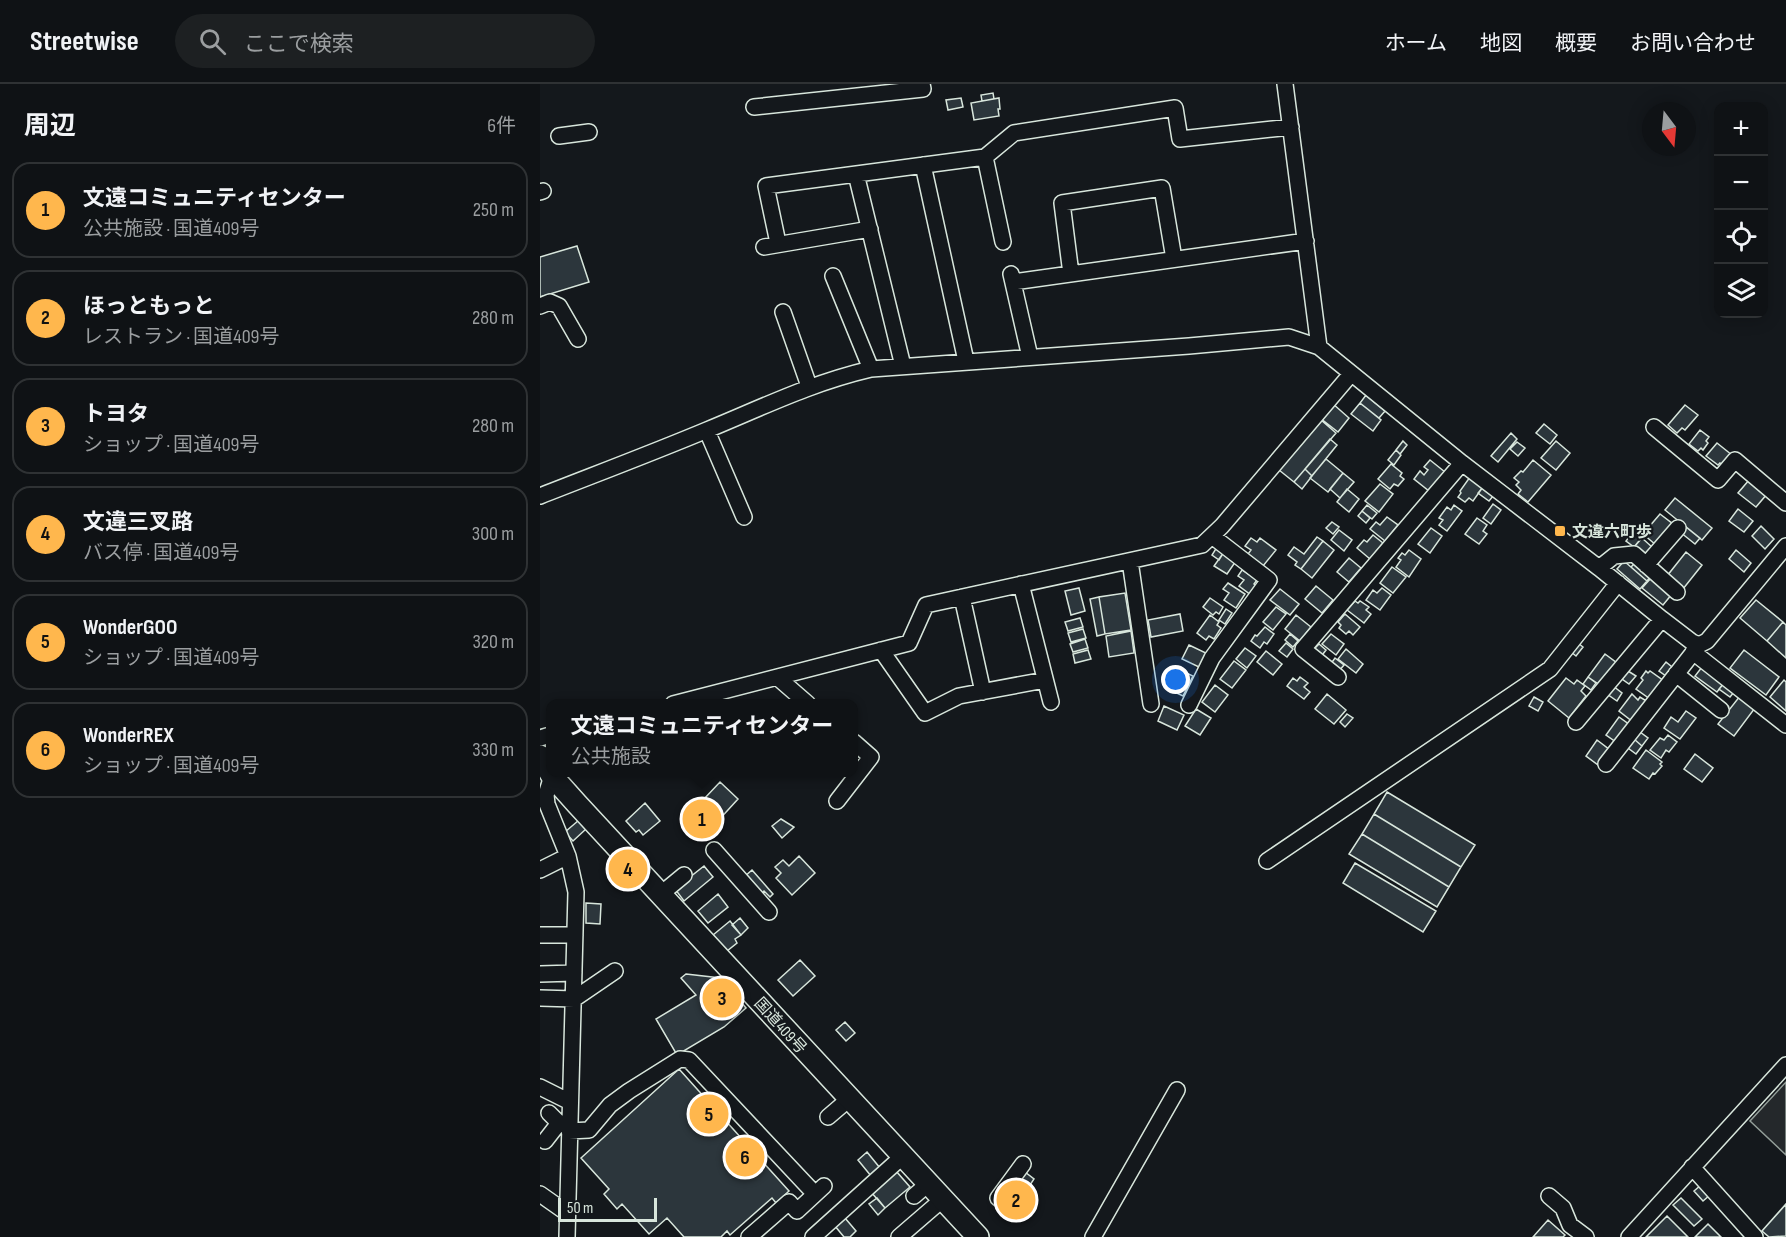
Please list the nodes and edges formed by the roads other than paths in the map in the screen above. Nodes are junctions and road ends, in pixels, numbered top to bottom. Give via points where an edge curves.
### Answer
1 (922, 84) edge
2 (1285, 84) edge
3 (753, 107) dead end
4 (1291, 127) junction
5 (589, 132) dead end
6 (559, 136) dead end
7 (985, 157) junction
8 (923, 165) junction
9 (856, 174) junction
10 (870, 229) junction
11 (1305, 241) junction
12 (1003, 242) dead end
13 (1173, 259) junction
14 (1071, 274) junction
15 (833, 276) dead end
16 (540, 306) edge
17 (783, 312) dead end
18 (578, 339) dead end
19 (1319, 346) junction
20 (1030, 357) junction
21 (966, 361) junction
22 (903, 366) junction
23 (871, 369) junction
24 (1352, 374) junction
25 (809, 386) junction
26 (1654, 427) dead end
27 (707, 430) junction
28 (1462, 463) junction
29 (540, 496) edge
30 (1786, 503) edge
31 (744, 517) dead end
32 (1678, 528) dead end
33 (1212, 536) junction
34 (1786, 546) edge
35 (1130, 561) junction
36 (1646, 565) junction
37 (1599, 568) junction
38 (1618, 583) junction
39 (1021, 584) junction
40 (1677, 591) dead end
41 (962, 597) junction
42 (1662, 619) junction
43 (1696, 648) junction
44 (881, 650) junction
45 (1676, 674) junction
46 (777, 677) junction
47 (1338, 677) dead end
48 (1045, 680) junction
49 (983, 692) junction
50 (692, 699) edge
51 (802, 699) edge
52 (1051, 702) dead end
53 (1151, 704) dead end
54 (1189, 705) dead end
55 (1721, 710) dead end
56 (1576, 722) dead end
57 (1786, 725) edge
58 (858, 746) edge
59 (1606, 764) dead end
60 (858, 774) edge
61 (552, 777) edge
62 (553, 777) edge
63 (856, 777) edge
64 (837, 801) dead end
65 (714, 850) dead end
66 (568, 856) junction
67 (1267, 861) dead end
68 (540, 870) edge
69 (684, 875) dead end
70 (661, 894) junction
71 (769, 912) dead end
72 (540, 934) edge
73 (575, 935) junction
74 (615, 971) dead end
75 (574, 973) junction
76 (540, 974) edge
77 (540, 998) edge
78 (574, 999) junction
79 (1786, 1065) edge
80 (540, 1087) edge
81 (1178, 1090) dead end
82 (849, 1099) junction
83 (570, 1102) junction
84 (828, 1117) dead end
85 (562, 1123) junction
86 (545, 1141) dead end
87 (903, 1156) junction
88 (1023, 1164) dead end
89 (1692, 1167) junction
90 (540, 1194) edge
91 (1549, 1196) dead end
92 (943, 1199) junction
93 (1005, 1203) dead end
94 (567, 1213) junction
95 (982, 1233) edge
96 (567, 1237) edge
97 (749, 1237) edge
98 (813, 1237) edge
99 (899, 1237) edge
100 (1092, 1237) edge
101 (1586, 1237) edge
102 (1629, 1237) edge
103 (1755, 1237) edge

1 - 3 street via 923,88
2 - 4 street
4 - 7 street via 1180,139 1175,108 1014,133
4 - 11 street
5 - 6 street
7 - 8 street
7 - 12 street
8 - 9 street
8 - 21 street
9 - 10 street
9 - 10 street via 766,186 771,245
10 - 22 street
11 - 13 street
11 - 19 street
13 - 14 street
13 - 14 street via 1162,188 1062,203
14 - 20 street via 1012,278
15 - 23 street
16 - 18 street via 559,306
17 - 25 street
19 - 20 street via 1288,337
19 - 24 street
20 - 21 street
21 - 22 street
22 - 23 street
23 - 25 street
24 - 28 street
24 - 33 street
25 - 27 street
26 - 30 street via 1718,480 1735,460
27 - 29 street
27 - 31 street
28 - 37 street
28 - 47 street via 1303,649
32 - 36 street
33 - 35 street via 1202,545
33 - 54 street via 1269,580 1212,658
34 - 43 street via 1714,634
35 - 39 street
35 - 53 street
36 - 37 street via 1634,554 1623,554
36 - 40 street
37 - 38 street
38 - 42 street
38 - 67 street via 1550,669
39 - 41 street
39 - 48 street
41 - 44 street via 926,605 909,644
41 - 49 street
42 - 43 street
42 - 56 street
43 - 45 street
43 - 57 street
44 - 46 street
44 - 49 street via 925,713 959,696
45 - 55 street
45 - 59 street
46 - 50 street
46 - 51 street
48 - 49 street
48 - 52 street
58 - 60 street via 871,757
61 - 66 street via 547,804
62 - 70 highway, 国道409号
63 - 64 street
65 - 71 street
66 - 68 street
66 - 73 street via 576,892
69 - 70 street
70 - 82 highway, 国道409号
72 - 73 street
73 - 75 street
74 - 78 street
75 - 76 street
75 - 78 street
77 - 78 street
78 - 83 street
79 - 89 street
80 - 83 street
81 - 100 street
82 - 84 street
82 - 87 highway, 国道409号
83 - 85 street
85 - 86 street
85 - 94 street
85 - 97 street via 590,1130 610,1105 685,1059 819,1190 797,1211 789,1202
87 - 92 highway, 国道409号 via 922,1189
87 - 98 street
88 - 93 street via 998,1198
89 - 102 street
89 - 103 street
90 - 94 street
91 - 101 street via 1563,1208 1570,1225
92 - 95 highway, 国道409号 via 954,1218
92 - 99 street
94 - 96 street

